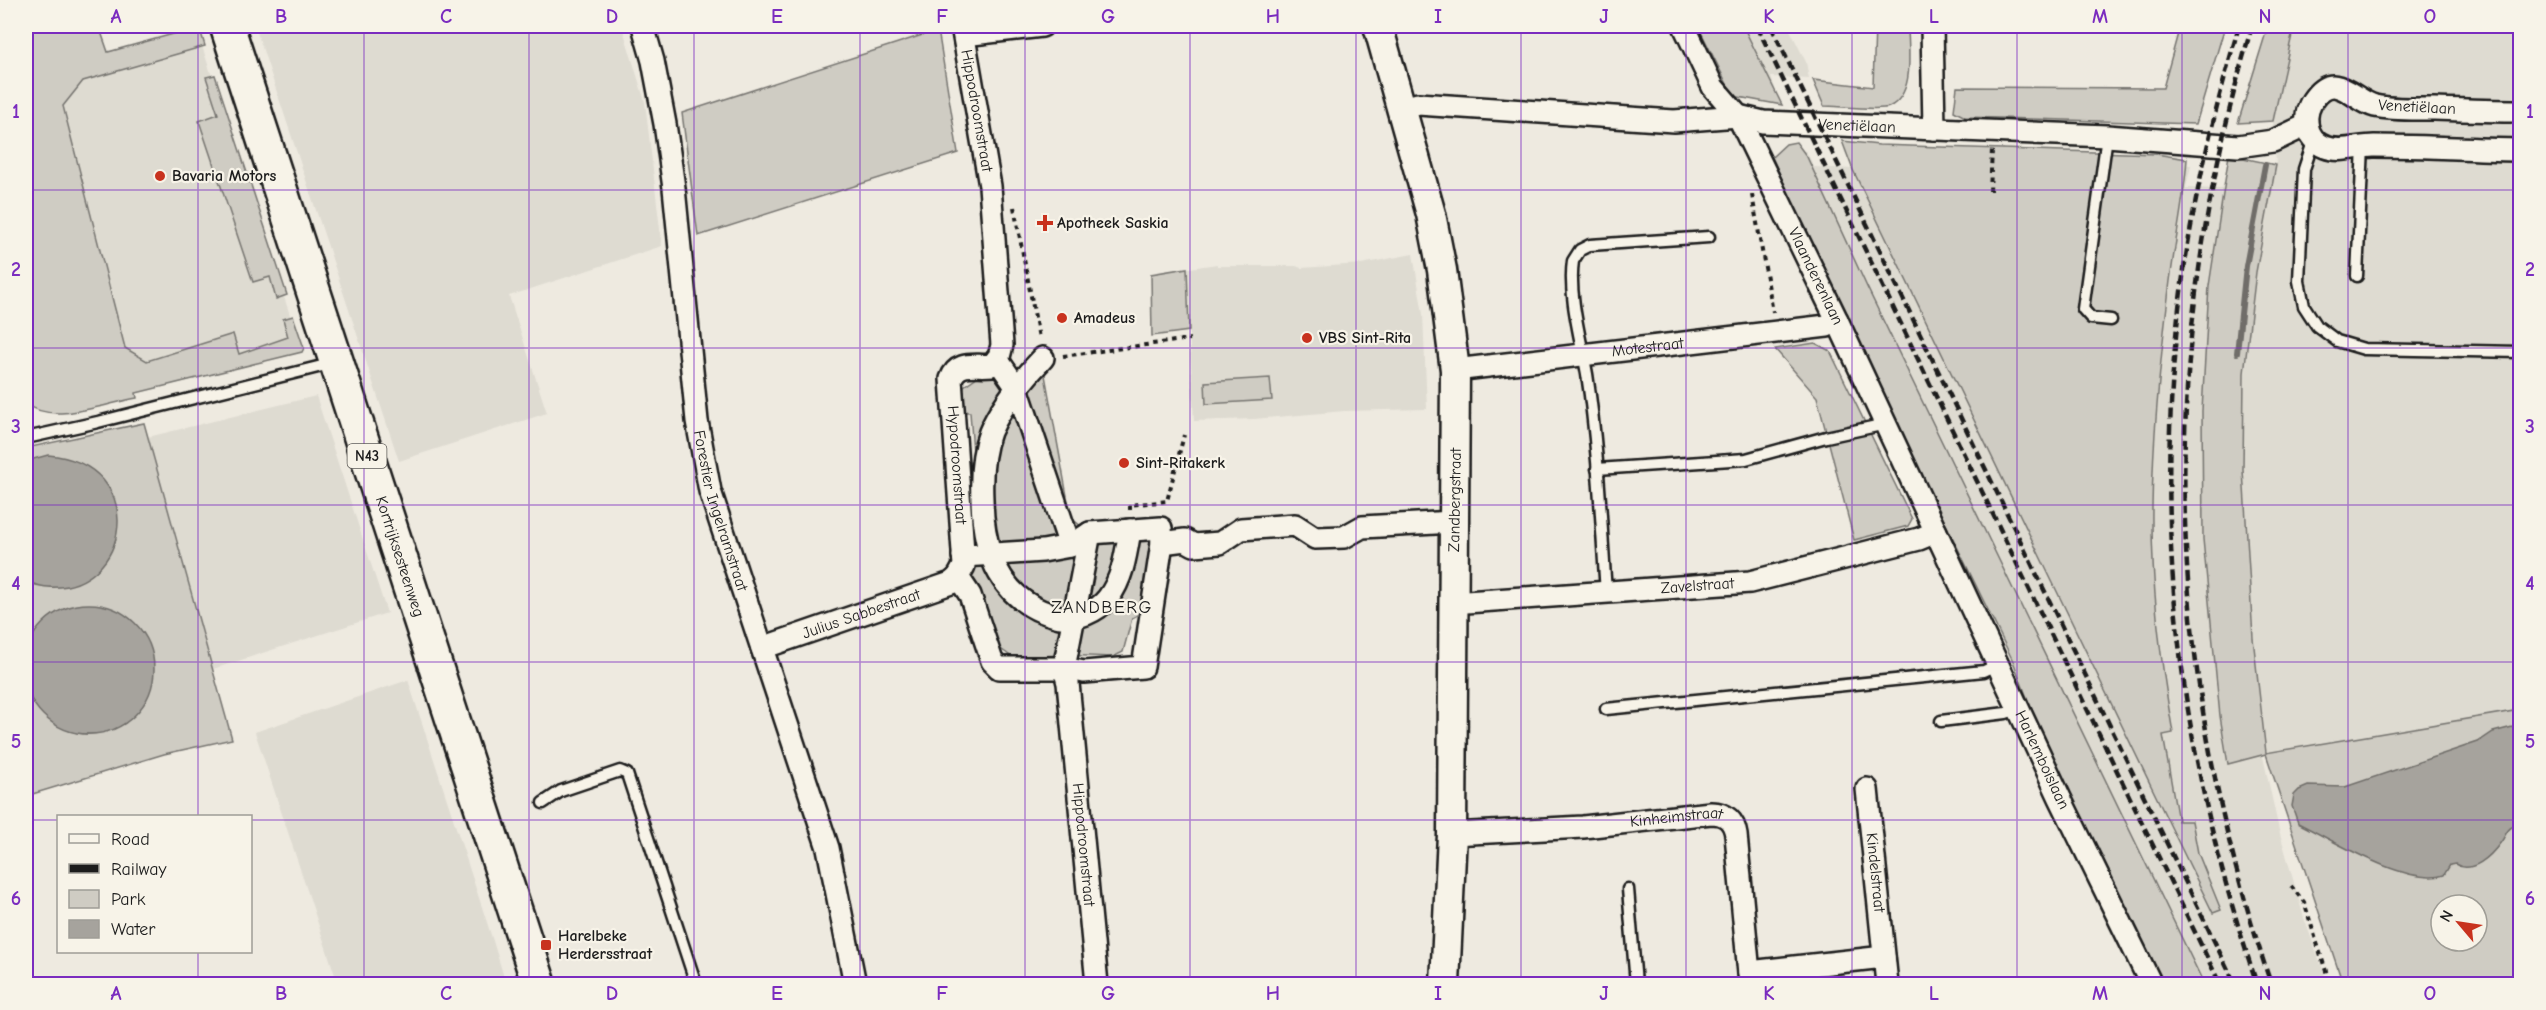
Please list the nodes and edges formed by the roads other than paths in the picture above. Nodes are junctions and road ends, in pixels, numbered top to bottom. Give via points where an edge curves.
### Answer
1 (227, 26) edge
2 (643, 26) edge
3 (1042, 26) edge
4 (1378, 26) edge
5 (1684, 26) edge
6 (1932, 26) edge
7 (963, 30) edge
8 (1403, 108) junction
9 (2520, 111) edge
10 (1737, 116) junction
11 (1934, 129) junction
12 (2310, 132) junction
13 (2107, 136) junction
14 (2364, 147) junction
15 (2520, 150) edge
16 (1709, 237) dead end
17 (2357, 276) dead end
18 (1838, 320) junction
19 (2111, 320) dead end
20 (2520, 352) edge
21 (1582, 356) junction
22 (1043, 358) road end
23 (997, 359) junction
24 (336, 362) junction
25 (1455, 370) junction
26 (1017, 388) junction
27 (1886, 424) junction
28 (26, 438) edge
29 (1598, 469) junction
30 (1454, 522) junction
31 (1130, 530) junction
32 (1090, 532) junction
33 (1936, 532) junction
34 (1162, 543) junction
35 (1070, 546) junction
36 (990, 554) junction
37 (963, 556) junction
38 (958, 577) junction
39 (1606, 592) junction
40 (1452, 603) junction
41 (1075, 618) junction
42 (762, 648) junction
43 (1999, 664) junction
44 (1064, 668) junction
45 (1606, 709) dead end
46 (2018, 709) junction
47 (1941, 721) dead end
48 (1867, 789) dead end
49 (543, 803) dead end
50 (1452, 834) junction
51 (1628, 889) dead end
52 (1884, 957) junction
53 (1750, 978) edge
54 (539, 984) edge
55 (696, 984) edge
56 (855, 984) edge
57 (1096, 984) edge
58 (1445, 984) edge
59 (1636, 984) edge
60 (1887, 984) edge
61 (2151, 984) edge

1 - 24 main road, Kortrijksesteenweg / N43
2 - 42 street, Forestier Ingelramstraat via 667,135 703,457 710,491
3 - 7 street
4 - 8 street, Zandbergstraat
5 - 10 street, Vlaanderenlaan via 1713,87
6 - 11 street
7 - 23 street, Hippodroomstraat via 990,186 1002,341
8 - 10 street, Venetiëlaan via 1418,104 1674,121
8 - 25 street, Zandbergstraat via 1443,270
9 - 12 street, Venetiëlaan via 2393,109 2371,105 2338,86 2316,96 2308,110
10 - 11 street, Venetiëlaan via 1763,122
10 - 18 street, Vlaanderenlaan
11 - 13 street, Venetiëlaan
12 - 13 street, Venetiëlaan via 2238,146
12 - 14 street via 2323,147
12 - 20 lane via 2304,169 2299,281 2304,306 2317,326 2337,341 2364,349
13 - 19 lane via 2083,309 2091,318
14 - 15 street
14 - 17 lane
16 - 21 lane via 1590,245 1580,250 1572,269
18 - 21 street, Motestraat via 1827,326
18 - 27 street, Vlaanderenlaan
21 - 25 street, Motestraat
21 - 29 lane
22 - 26 street
23 - 26 street
23 - 37 street, Hypodroomstraat via 989,366 962,366 951,379
24 - 28 lane
24 - 54 main road, Kortrijksesteenweg / N43
25 - 30 street, Zandbergstraat
26 - 35 street
26 - 36 street via 991,431 981,474 984,537
27 - 29 lane via 1746,459
27 - 33 street, Vlaanderenlaan
29 - 39 lane
30 - 34 street via 1362,526 1344,537 1315,538 1295,525 1241,529 1220,543
30 - 40 street, Zandbergstraat
31 - 32 street
31 - 34 street via 1161,528
31 - 41 street via 1125,561 1106,601
32 - 35 street
32 - 41 street
33 - 39 street, Zavelstraat via 1750,582
33 - 43 street, Harlemboislaan
34 - 44 street via 1143,667 1084,672
35 - 36 street
36 - 37 street
36 - 41 street via 1002,578 1023,601 1053,615
37 - 38 street, Hypodroomstraat via 964,566
38 - 42 street, Julius Sabbestraat via 951,583
38 - 44 street via 970,595 992,662 999,668
39 - 40 street, Zavelstraat
40 - 50 street, Zandbergstraat
41 - 44 street
42 - 56 street, Forestier Ingelramstraat via 828,848
43 - 45 lane via 1984,671
43 - 46 street, Harlemboislaan
44 - 57 street, Hippodroomstraat
46 - 47 lane
46 - 61 street, Harlemboislaan
48 - 52 street, Kindelstraat
49 - 55 lane via 561,791 620,771 627,774
50 - 53 street, Kinheimstraat via 1724,815 1732,821 1736,835
50 - 58 street, Zandbergstraat
51 - 59 lane
52 - 53 street
52 - 60 street, Kindelstraat

